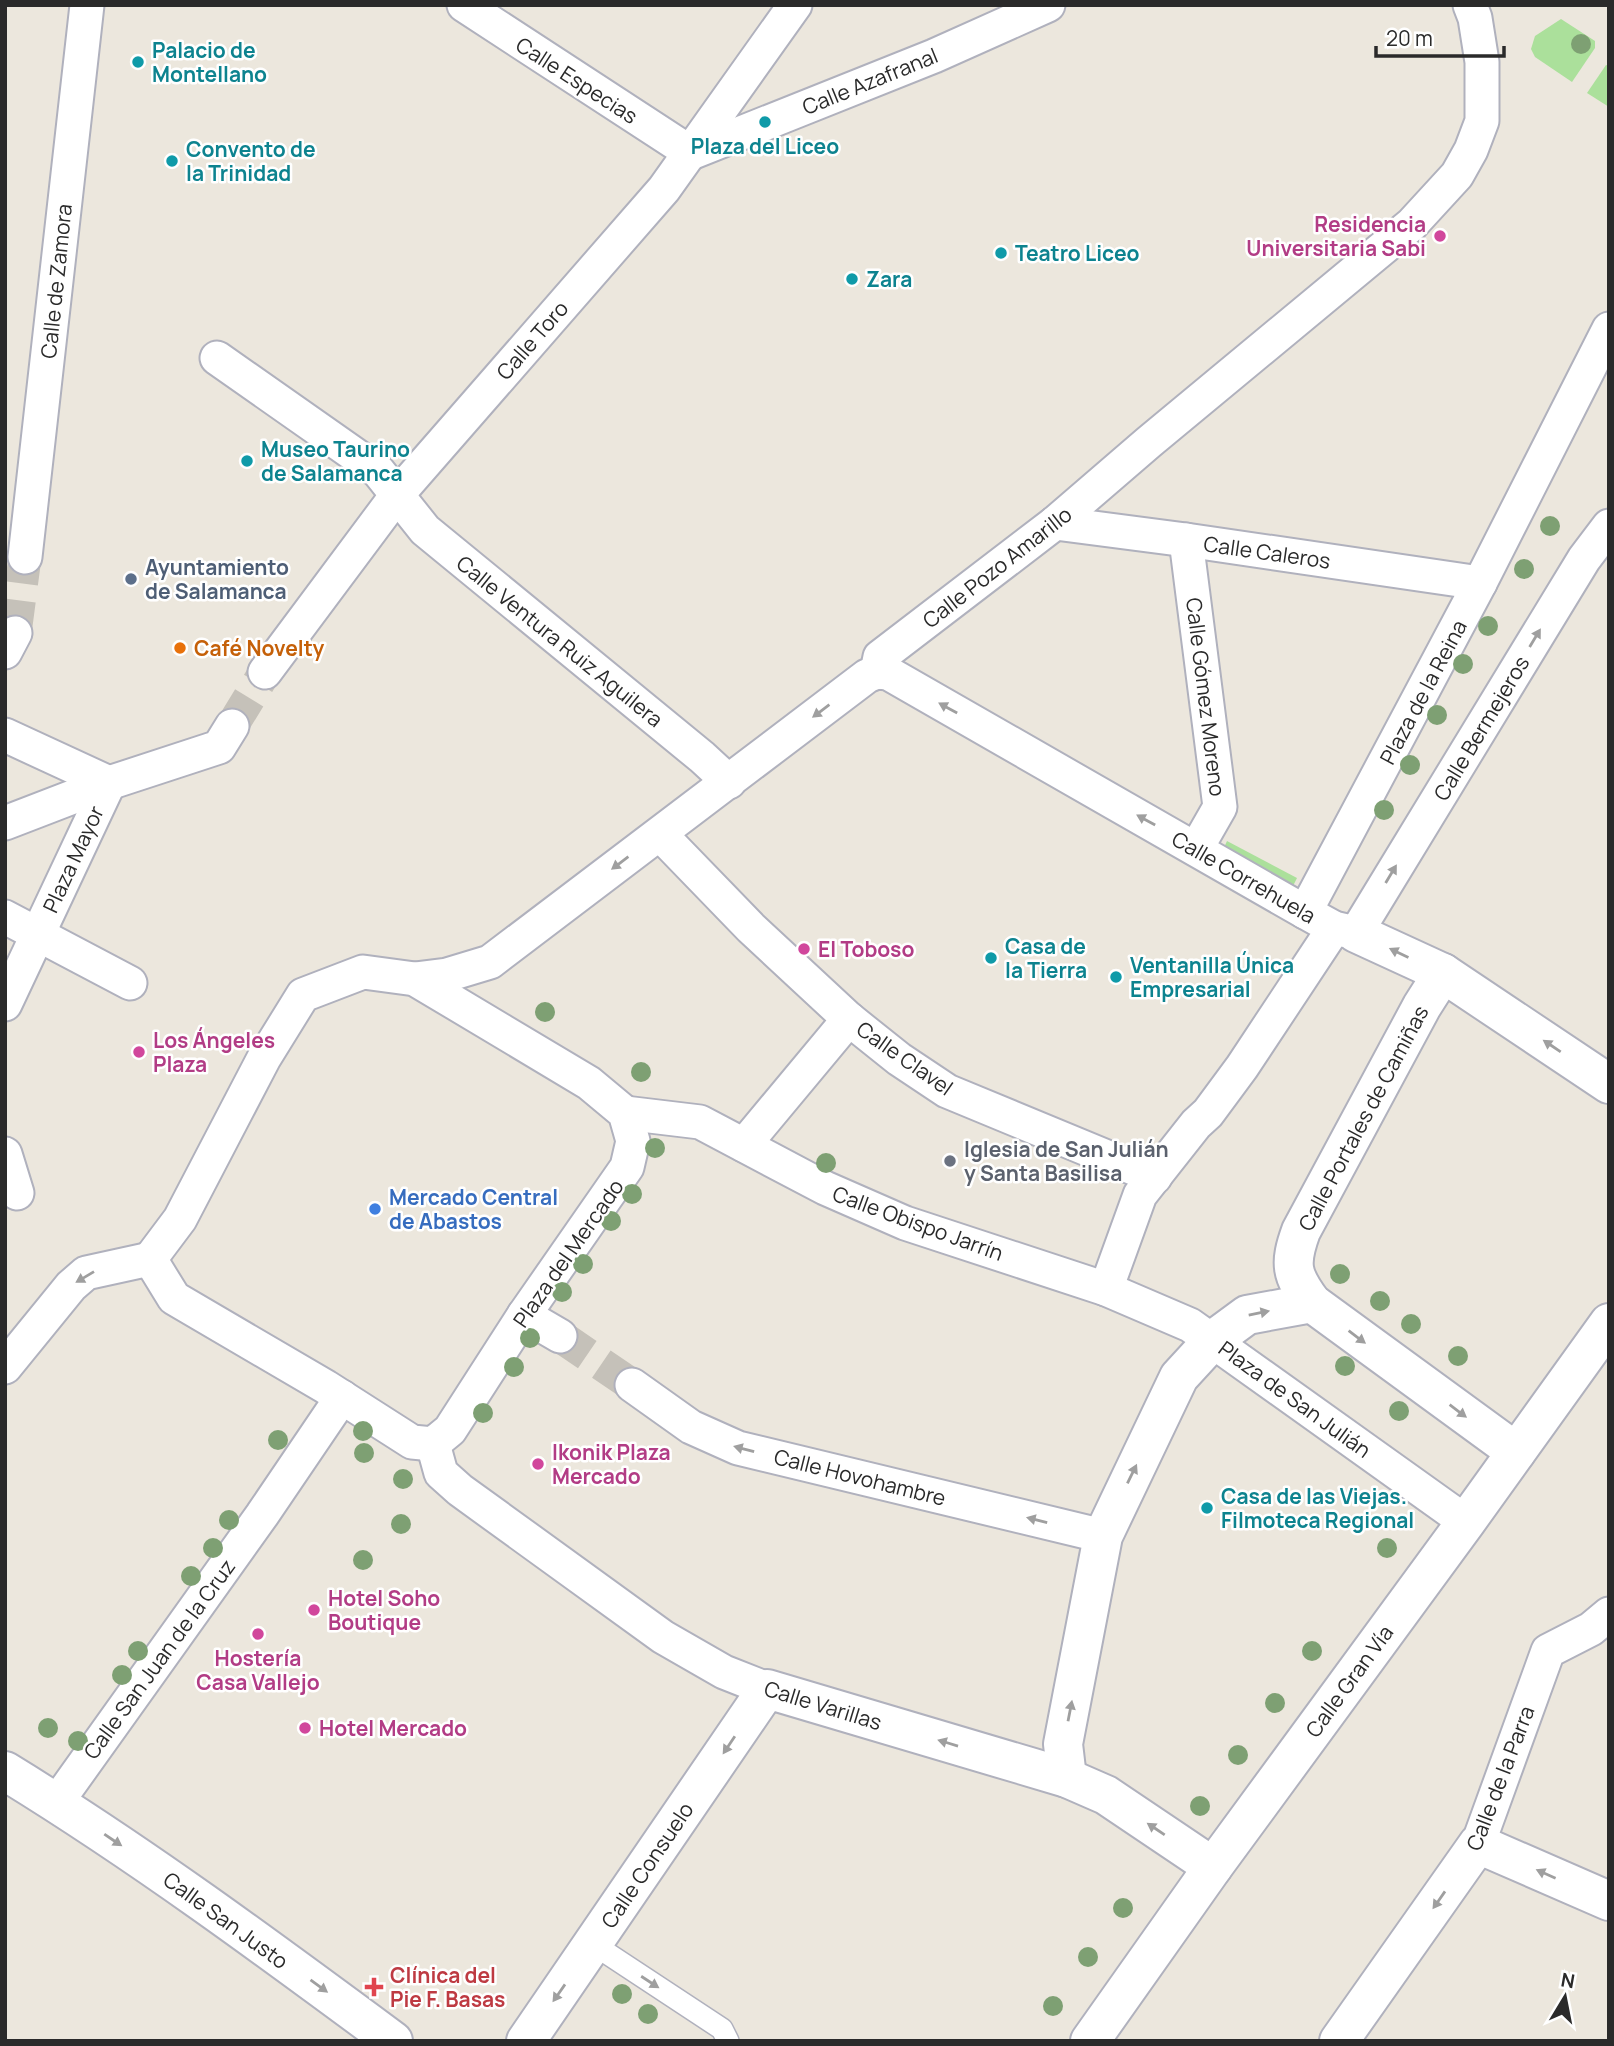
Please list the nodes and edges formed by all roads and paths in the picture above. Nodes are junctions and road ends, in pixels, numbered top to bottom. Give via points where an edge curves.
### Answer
1 (86, 5) edge
2 (464, 5) edge
3 (795, 5) edge
4 (1048, 5) edge
5 (1470, 5) edge
6 (691, 153) junction
7 (1609, 329) edge
8 (217, 358) dead end
9 (397, 495) junction
10 (1055, 523) junction
11 (1609, 526) edge
12 (1186, 540) junction
13 (25, 557) tunnel mouth
14 (1480, 583) junction
15 (265, 672) tunnel mouth
16 (877, 672) junction
17 (232, 726) tunnel mouth
18 (5, 735) edge
19 (729, 782) junction
20 (109, 783) junction
21 (5, 823) edge
22 (660, 834) junction
23 (1196, 849) junction
24 (1305, 912) junction
25 (5, 917) edge
26 (1345, 931) junction
27 (38, 934) junction
28 (1443, 973) junction
29 (415, 979) junction
30 (130, 983) dead end
31 (5, 1004) edge
32 (849, 1019) junction
33 (1609, 1083) edge
34 (625, 1113) junction
35 (744, 1145) junction
36 (5, 1154) edge
37 (1155, 1177) junction
38 (17, 1193) dead end
39 (150, 1259) junction
40 (1106, 1289) junction
41 (1312, 1303) junction
42 (524, 1315) junction
43 (1609, 1323) edge
44 (559, 1336) tunnel mouth
45 (1213, 1340) junction
46 (5, 1367) edge
47 (632, 1385) tunnel mouth
48 (342, 1397) junction
49 (433, 1444) junction
50 (1516, 1452) junction
51 (1466, 1522) junction
52 (1103, 1535) junction
53 (1603, 1628) edge
54 (768, 1689) junction
55 (5, 1771) edge
56 (1067, 1778) junction
57 (57, 1802) junction
58 (1478, 1844) junction
59 (1213, 1867) junction
60 (1609, 1902) edge
61 (593, 1944) junction
62 (393, 2041) edge
63 (526, 2041) edge
64 (728, 2041) edge
65 (1090, 2041) edge
66 (1339, 2041) edge

1 - 13 street, Calle de Zamora
2 - 6 street, Calle Especias
3 - 6 street, Calle Toro
4 - 6 street, Calle Azafranal
5 - 10 street, Calle Pozo Amarillo via 1482,62 1482,121 1457,175 1421,214
6 - 9 street, Calle Toro
7 - 14 street, Plaza de la Reina
8 - 9 street, Calle Ventura Ruiz Aguilera via 377,471
9 - 15 street, Calle Toro
9 - 19 street, Calle Ventura Ruiz Aguilera via 425,530
10 - 12 street, Calle Caleros
10 - 16 street, Calle Pozo Amarillo via 880,657
26 -> 11 street, Calle Bermejeros
12 - 14 street, Calle Caleros
12 - 23 street, Calle Gómez Moreno via 1220,807
14 - 24 street, Plaza de la Reina
16 -> 19 street, Calle Pozo Amarillo
23 -> 16 street, Calle Correhuela via 888,673
17 - 20 street, Plaza Mayor via 219,747
18 - 20 street, Plaza Mayor
19 - 22 street, Calle Pozo Amarillo
20 - 21 street, Plaza Mayor
20 - 27 street, Plaza Mayor
22 -> 29 street, Calle Pozo Amarillo via 490,961 447,975
22 - 32 street, Calle Clavel via 751,928
23 - 24 street, Calle Correhuela
24 - 26 street, Calle Correhuela
25 - 27 street, Plaza Mayor
28 -> 26 street, Calle Correhuela
26 - 37 street, Calle Bermejeros via 1209,1113
27 - 30 street, Plaza Mayor
27 - 31 street, Plaza Mayor
33 -> 28 street, Calle Correhuela
28 - 41 street, Calle Portales de Camiñas via 1301,1231 1292,1266
29 - 34 street via 589,1083
29 - 39 street via 363,972 303,995 264,1058 180,1219
32 - 35 street, Calle Clavel
32 - 37 street, Calle Clavel via 947,1091
34 - 35 street, Calle Obispo Jarrín via 700,1122
34 - 42 street, Plaza del Mercado via 633,1141 628,1167
35 - 40 street, Calle Obispo Jarrín via 905,1223
36 - 38 street
37 - 40 street, Calle Bermejeros via 1140,1195
39 -> 46 street via 86,1273
39 - 48 street via 174,1298
40 - 45 street, Calle Obispo Jarrín via 1190,1325
45 -> 41 street, Plaza de San Julián via 1247,1315
41 -> 50 street
42 - 44 street
42 - 49 street, Plaza del Mercado via 450,1430
43 - 50 street, Calle Gran Vía
45 - 51 street, Plaza de San Julián
52 -> 45 street via 1179,1377
52 -> 47 street, Calle Hovohambre via 738,1448 691,1427
48 - 49 street via 412,1442
48 - 57 street, Calle San Juan de la Cruz
49 - 54 street, Calle Varillas via 441,1474 460,1490 663,1637 724,1672
50 - 51 street, Calle Gran Vía
51 - 59 street, Calle Gran Vía
56 -> 52 street via 1063,1744
53 - 58 street, Calle de la Parra via 1548,1651
56 -> 54 street, Calle Varillas
54 -> 61 street, Calle Consuelo
55 - 57 street, Calle San Justo
59 -> 56 street, Calle Varillas via 1106,1795
57 -> 62 street, Calle San Justo
60 -> 58 street
58 -> 66 street, Calle de la Parra
59 - 65 street, Calle Gran Vía
61 -> 63 street, Calle Consuelo
61 -> 64 lane via 722,2029

